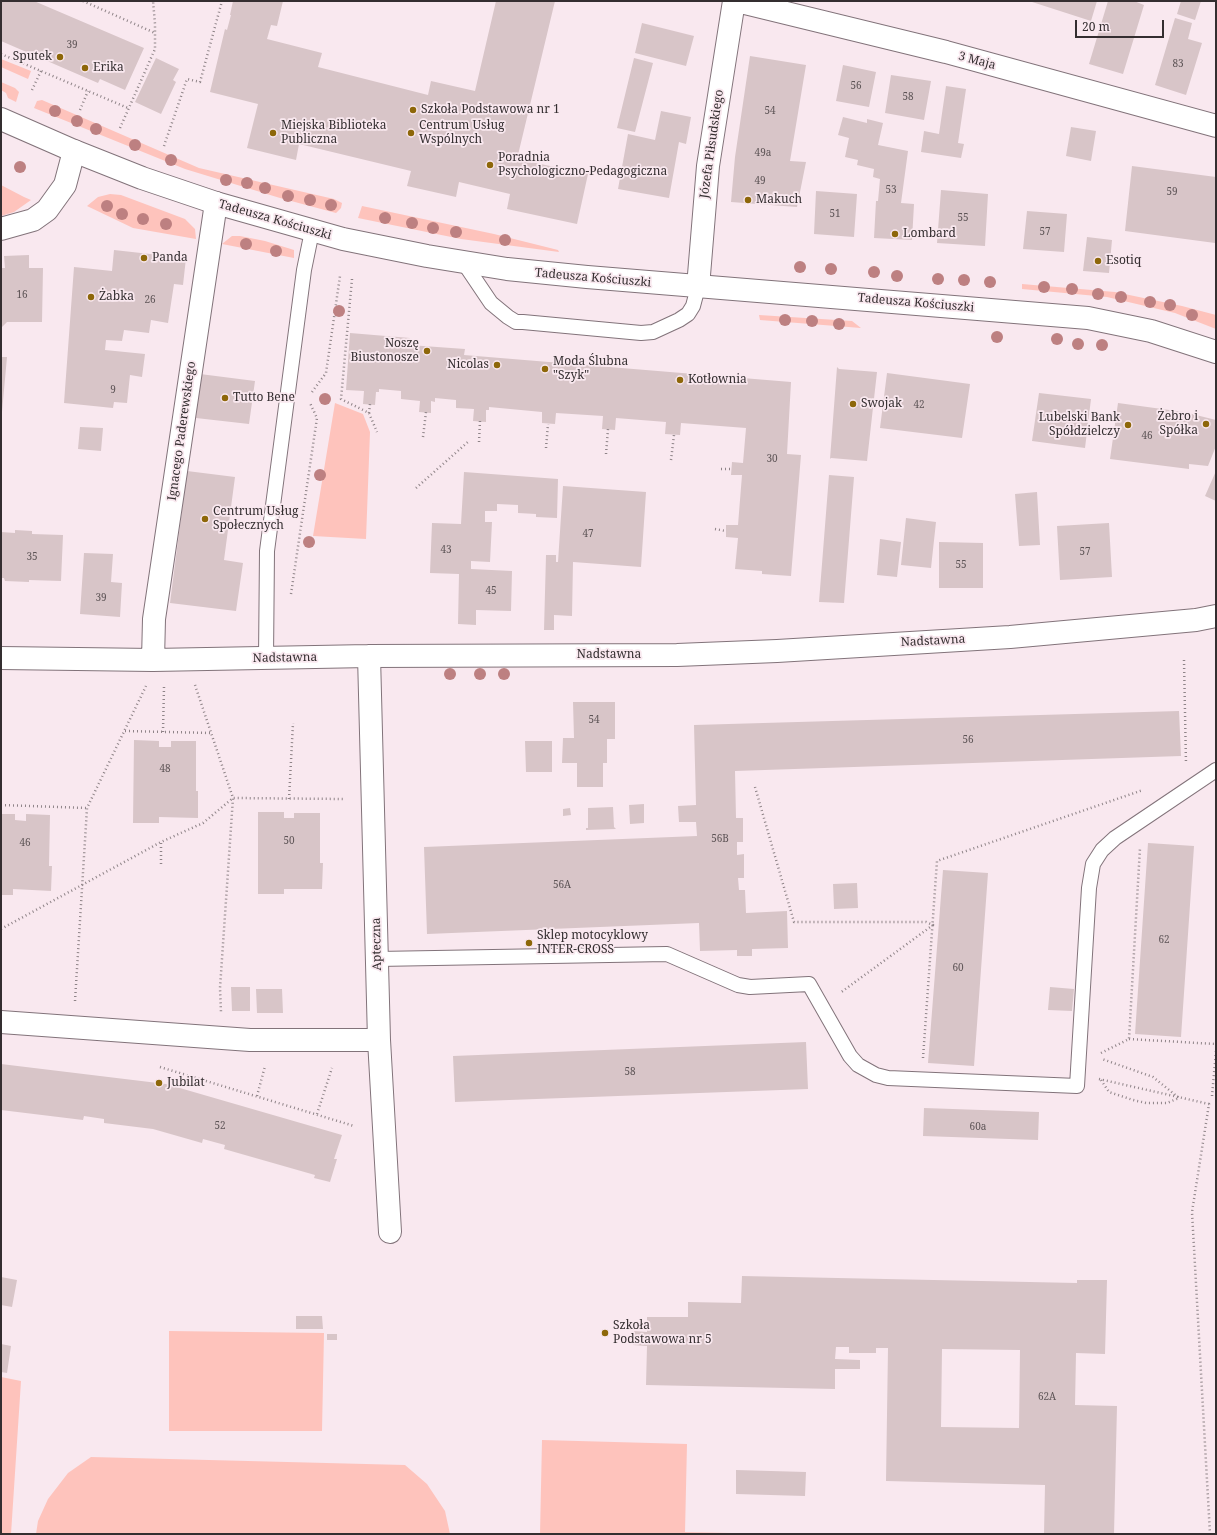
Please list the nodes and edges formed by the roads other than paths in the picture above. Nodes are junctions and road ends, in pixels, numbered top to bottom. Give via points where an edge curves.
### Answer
1 (736, 1) edge
2 (1, 119) edge
3 (1216, 126) edge
4 (74, 151) junction
5 (216, 203) junction
6 (1, 229) edge
7 (312, 231) junction
8 (464, 263) junction
9 (698, 287) junction
10 (1212, 353) edge
11 (1216, 619) edge
12 (370, 656) junction
13 (1, 658) edge
14 (266, 658) junction
15 (151, 670) junction
16 (1216, 770) edge
17 (377, 959) junction
18 (1, 1022) edge
19 (379, 1040) junction
20 (390, 1232) dead end

1 - 3 street, 3 Maja via 946,52
1 - 9 street, Józefa Piłsudskiego via 708,166
2 - 4 street, Tadeusza Kościuszki
4 - 5 street, Tadeusza Kościuszki
4 - 6 street via 65,184 51,206 33,220
5 - 7 street, Tadeusza Kościuszki
5 - 15 street, Ignacego Paderewskiego via 154,619
7 - 8 street, Tadeusza Kościuszki
7 - 14 lane via 304,270 267,551
8 - 9 street, Tadeusza Kościuszki via 507,270
8 - 9 lane via 491,303 508,317 523,322 653,332 688,314
9 - 10 street, Tadeusza Kościuszki via 1095,319 1151,331
11 - 12 street, Nadstawna via 1010,637 777,651 677,655
12 - 14 street, Nadstawna
12 - 17 street, Apteczna
13 - 15 street, Nadstawna
14 - 15 street, Nadstawna
16 - 17 lane via 1114,838 1093,864 1077,1086 922,1080 876,1075 858,1065 850,1056 809,984 750,987 738,985 667,954
17 - 19 street, Apteczna
18 - 19 street via 250,1040
19 - 20 street, Apteczna

